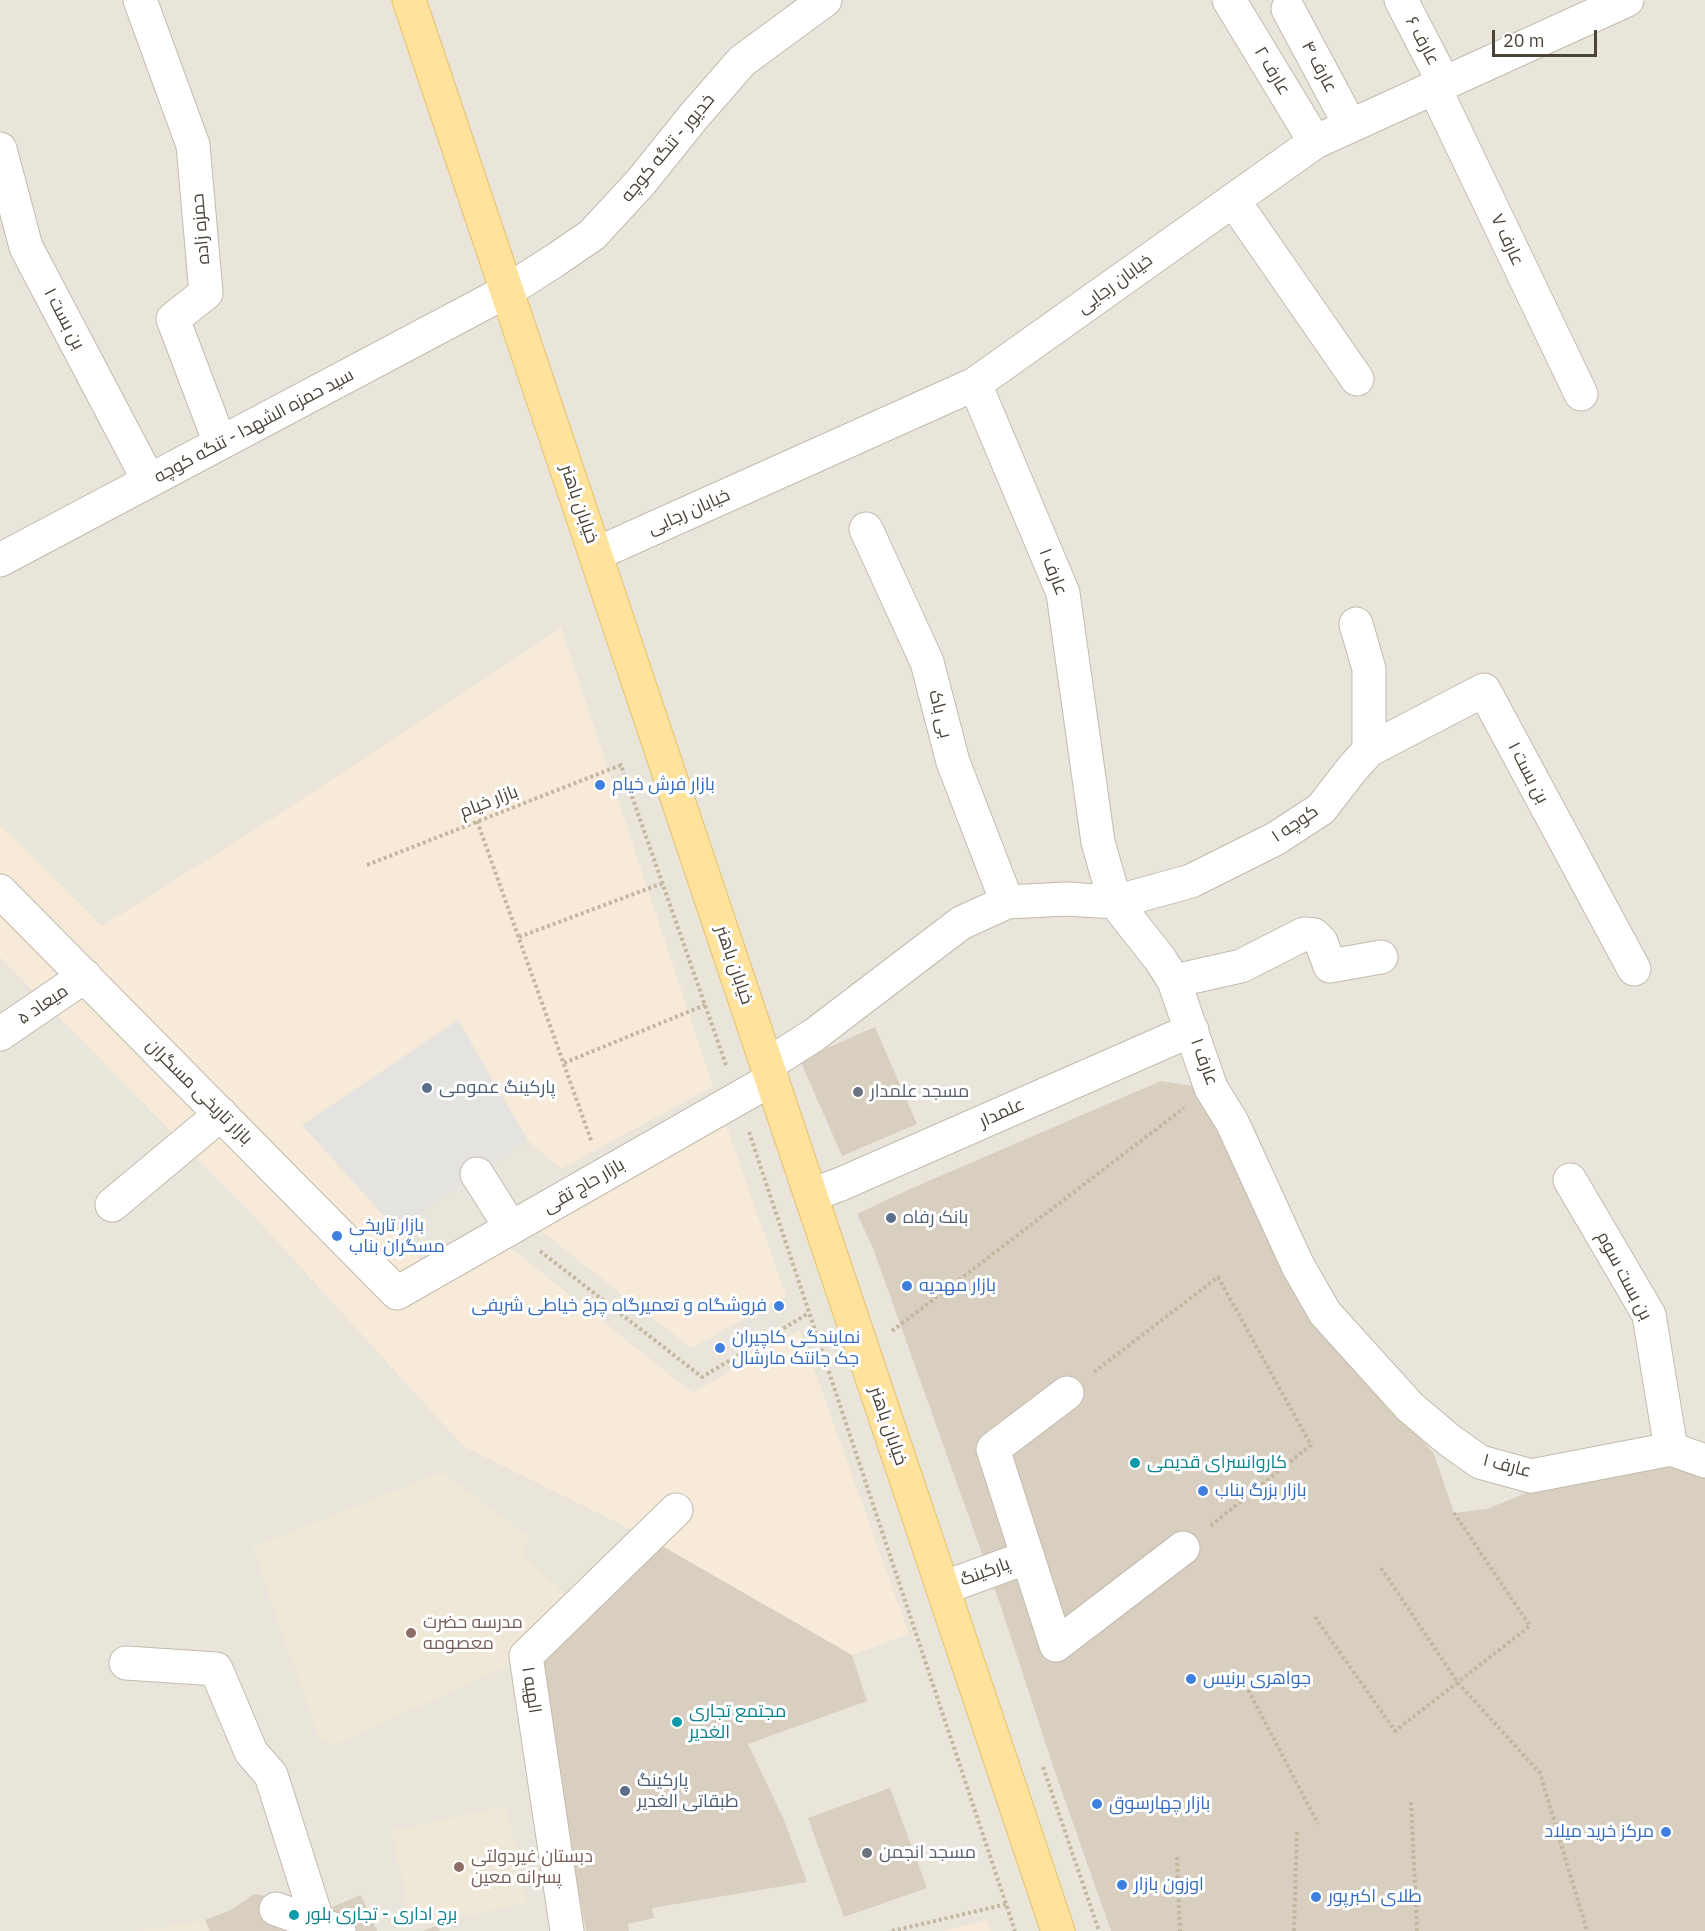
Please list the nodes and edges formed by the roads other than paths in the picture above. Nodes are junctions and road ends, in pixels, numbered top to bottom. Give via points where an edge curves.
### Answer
1 (140, 0) edge
2 (409, 0) edge
3 (825, 0) edge
4 (1229, 0) edge
5 (1401, 0) edge
6 (1627, 0) edge
7 (1288, 9) dead end
8 (792, 10) edge
9 (1439, 85) junction
10 (1350, 125) junction
11 (1315, 142) junction
12 (0, 149) edge
13 (1233, 200) junction
14 (507, 291) junction
15 (1357, 379) dead end
16 (975, 384) junction
17 (1581, 394) dead end
18 (220, 443) junction
19 (149, 481) junction
20 (866, 529) dead end
21 (596, 554) junction
22 (0, 560) edge
23 (1356, 624) dead end
24 (1369, 750) junction
25 (0, 891) edge
26 (1007, 902) junction
27 (1115, 902) junction
28 (1381, 957) dead end
29 (1634, 969) dead end
30 (85, 976) junction
31 (1174, 981) junction
32 (1192, 1030) junction
33 (0, 1034) edge
34 (770, 1072) junction
35 (221, 1114) junction
36 (477, 1174) dead end
37 (1570, 1180) dead end
38 (811, 1195) junction
39 (111, 1205) dead end
40 (511, 1228) junction
41 (397, 1293) joint
42 (1067, 1392) road end
43 (1671, 1449) junction
44 (1705, 1461) edge
45 (676, 1510) dead end
46 (1183, 1548) road end
47 (1028, 1557) junction
48 (943, 1588) junction
49 (126, 1663) dead end
50 (276, 1909) dead end
51 (329, 1927) edge
52 (567, 1931) edge
53 (1058, 1931) edge

1 - 18 street, حمزه زاده via 193,145 206,293 173,319
2 - 14 main road, خیابان باهنر
3 - 8 street, خدیور - تنگه کوچه
4 - 11 street, عارف ۲
5 - 9 street, عارف ۶
6 - 9 street, خیابان رجایی
7 - 10 street, عارف ۴
8 - 14 street, خدیور - تنگه کوچه via 742,61 592,235
9 - 10 street, خیابان رجایی
9 - 17 street, عارف ۷
10 - 11 street, خیابان رجایی
11 - 13 street, خیابان رجایی
12 - 19 street, بن بست ۱ via 26,248
13 - 15 street
13 - 16 street, خیابان رجایی
14 - 18 street, سید حمزه الشهدا - تنگه کوچه
14 - 21 main road, خیابان باهنر
16 - 21 street, خیابان رجایی
16 - 27 street, عارف ۱ via 1063,593 1098,842
18 - 19 street, سید حمزه الشهدا - تنگه کوچه
19 - 22 street, سید حمزه الشهدا - تنگه کوچه
20 - 26 street, بی باک via 927,662 952,762
21 - 34 main road, خیابان باهنر
23 - 24 street via 1369,669
24 - 27 street, کوچه ۱ via 1321,809 1275,839 1191,881
24 - 29 street, بن بست ۱ via 1484,690
25 - 30 street, بازار تاریخی مسگران
26 - 27 street
26 - 34 street via 961,922
27 - 31 street, عارف ۱
28 - 31 street via 1330,966 1321,942 1314,935 1304,934 1241,966
30 - 33 street, میعاد ۵
30 - 35 street, بازار تاریخی مسگران
31 - 32 street, عارف ۱
32 - 38 street, علمدار
32 - 43 street, عارف ۱ via 1211,1088 1232,1122 1298,1266 1325,1313 1410,1407 1480,1462 1531,1476
34 - 38 main road, خیابان باهنر
34 - 40 street, بازار حاج تقی via 738,1099
35 - 39 street
35 - 41 street, بازار تاریخی مسگران
36 - 40 street
37 - 43 street, بن بست سوم via 1649,1315
38 - 48 main road, خیابان باهنر
40 - 41 street, بازار حاج تقی
42 - 47 street via 993,1449
43 - 44 street
45 - 52 street, الهیه ۱ via 526,1656
46 - 47 street via 1056,1645
47 - 48 street, پارکینگ
48 - 53 main road, خیابان باهنر
49 - 51 street via 216,1669 251,1752 271,1775
50 - 51 street

